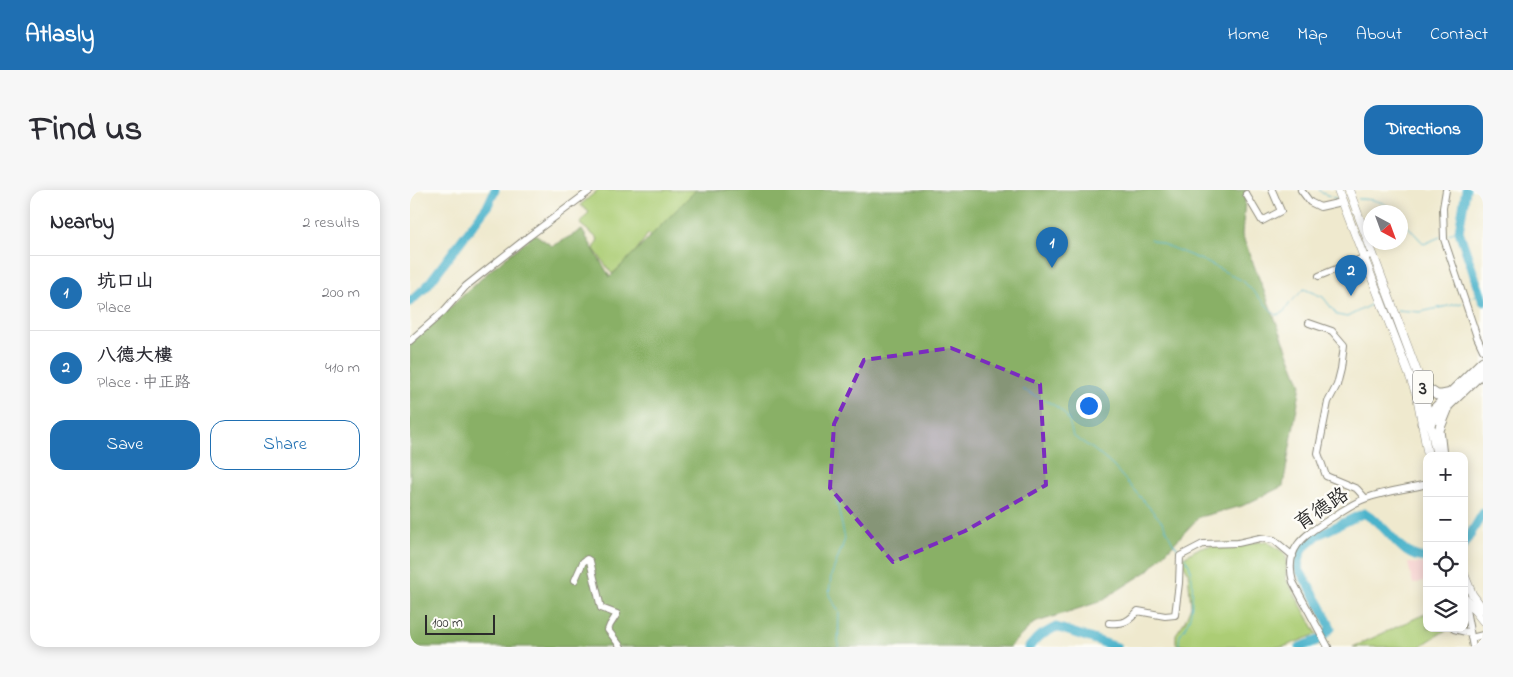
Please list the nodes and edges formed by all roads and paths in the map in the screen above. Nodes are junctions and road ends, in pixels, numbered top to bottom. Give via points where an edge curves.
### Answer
1 (591, 190) edge
2 (1272, 190) edge
3 (1302, 190) edge
4 (1338, 190) edge
5 (1349, 190) edge
6 (1446, 190) edge
7 (1246, 194) dead end
8 (1342, 202) junction
9 (1373, 254) junction
10 (1364, 258) junction
11 (1319, 276) dead end
12 (1309, 322) dead end
13 (410, 341) edge
14 (1483, 350) edge
15 (1482, 366) edge
16 (1422, 385) junction
17 (1452, 393) junction
18 (1448, 407) junction
19 (1427, 421) junction
20 (1428, 452) edge
21 (1437, 452) edge
22 (1442, 452) edge
23 (1423, 485) edge
24 (1365, 498) junction
25 (1293, 556) junction
26 (575, 580) dead end
27 (1468, 598) edge
28 (1468, 599) edge
29 (1483, 609) edge
30 (1483, 621) edge
31 (1109, 623) dead end
32 (1468, 624) edge
33 (1461, 632) edge
34 (1483, 635) edge
35 (1471, 636) junction
36 (1327, 645) edge
37 (621, 647) edge
38 (1473, 647) edge

1 - 13 street via 466,286
2 - 7 street via 1280,211 1262,221
3 - 8 street via 1310,202 1320,207
4 - 8 main road, 3
5 - 9 main road, 3
6 - 14 street via 1444,238
8 - 10 main road, 3
9 - 10 street
9 - 16 main road, 3
10 - 11 street
10 - 19 main road, 3
12 - 24 street via 1332,331 1344,345 1341,369 1328,402 1318,453 1326,476 1357,489
15 - 17 highway
15 - 18 highway
16 - 17 highway via 1437,395
16 - 19 main road, 3
17 - 19 highway
18 - 19 highway
18 - 22 highway via 1439,429
19 - 20 main road, 3
19 - 21 main road, 3
23 - 24 street, 育德路
24 - 25 street, 育德路 via 1306,535 1298,543
25 - 31 street via 1274,540 1260,538 1203,544 1180,556 1175,615 1138,611 1128,622
25 - 36 street, 育德路 via 1290,571 1294,582
26 - 37 street via 583,562 590,561 601,608 617,614 608,630
27 - 29 main road
28 - 30 main road
32 - 35 street
33 - 35 street
34 - 35 street
35 - 38 street

